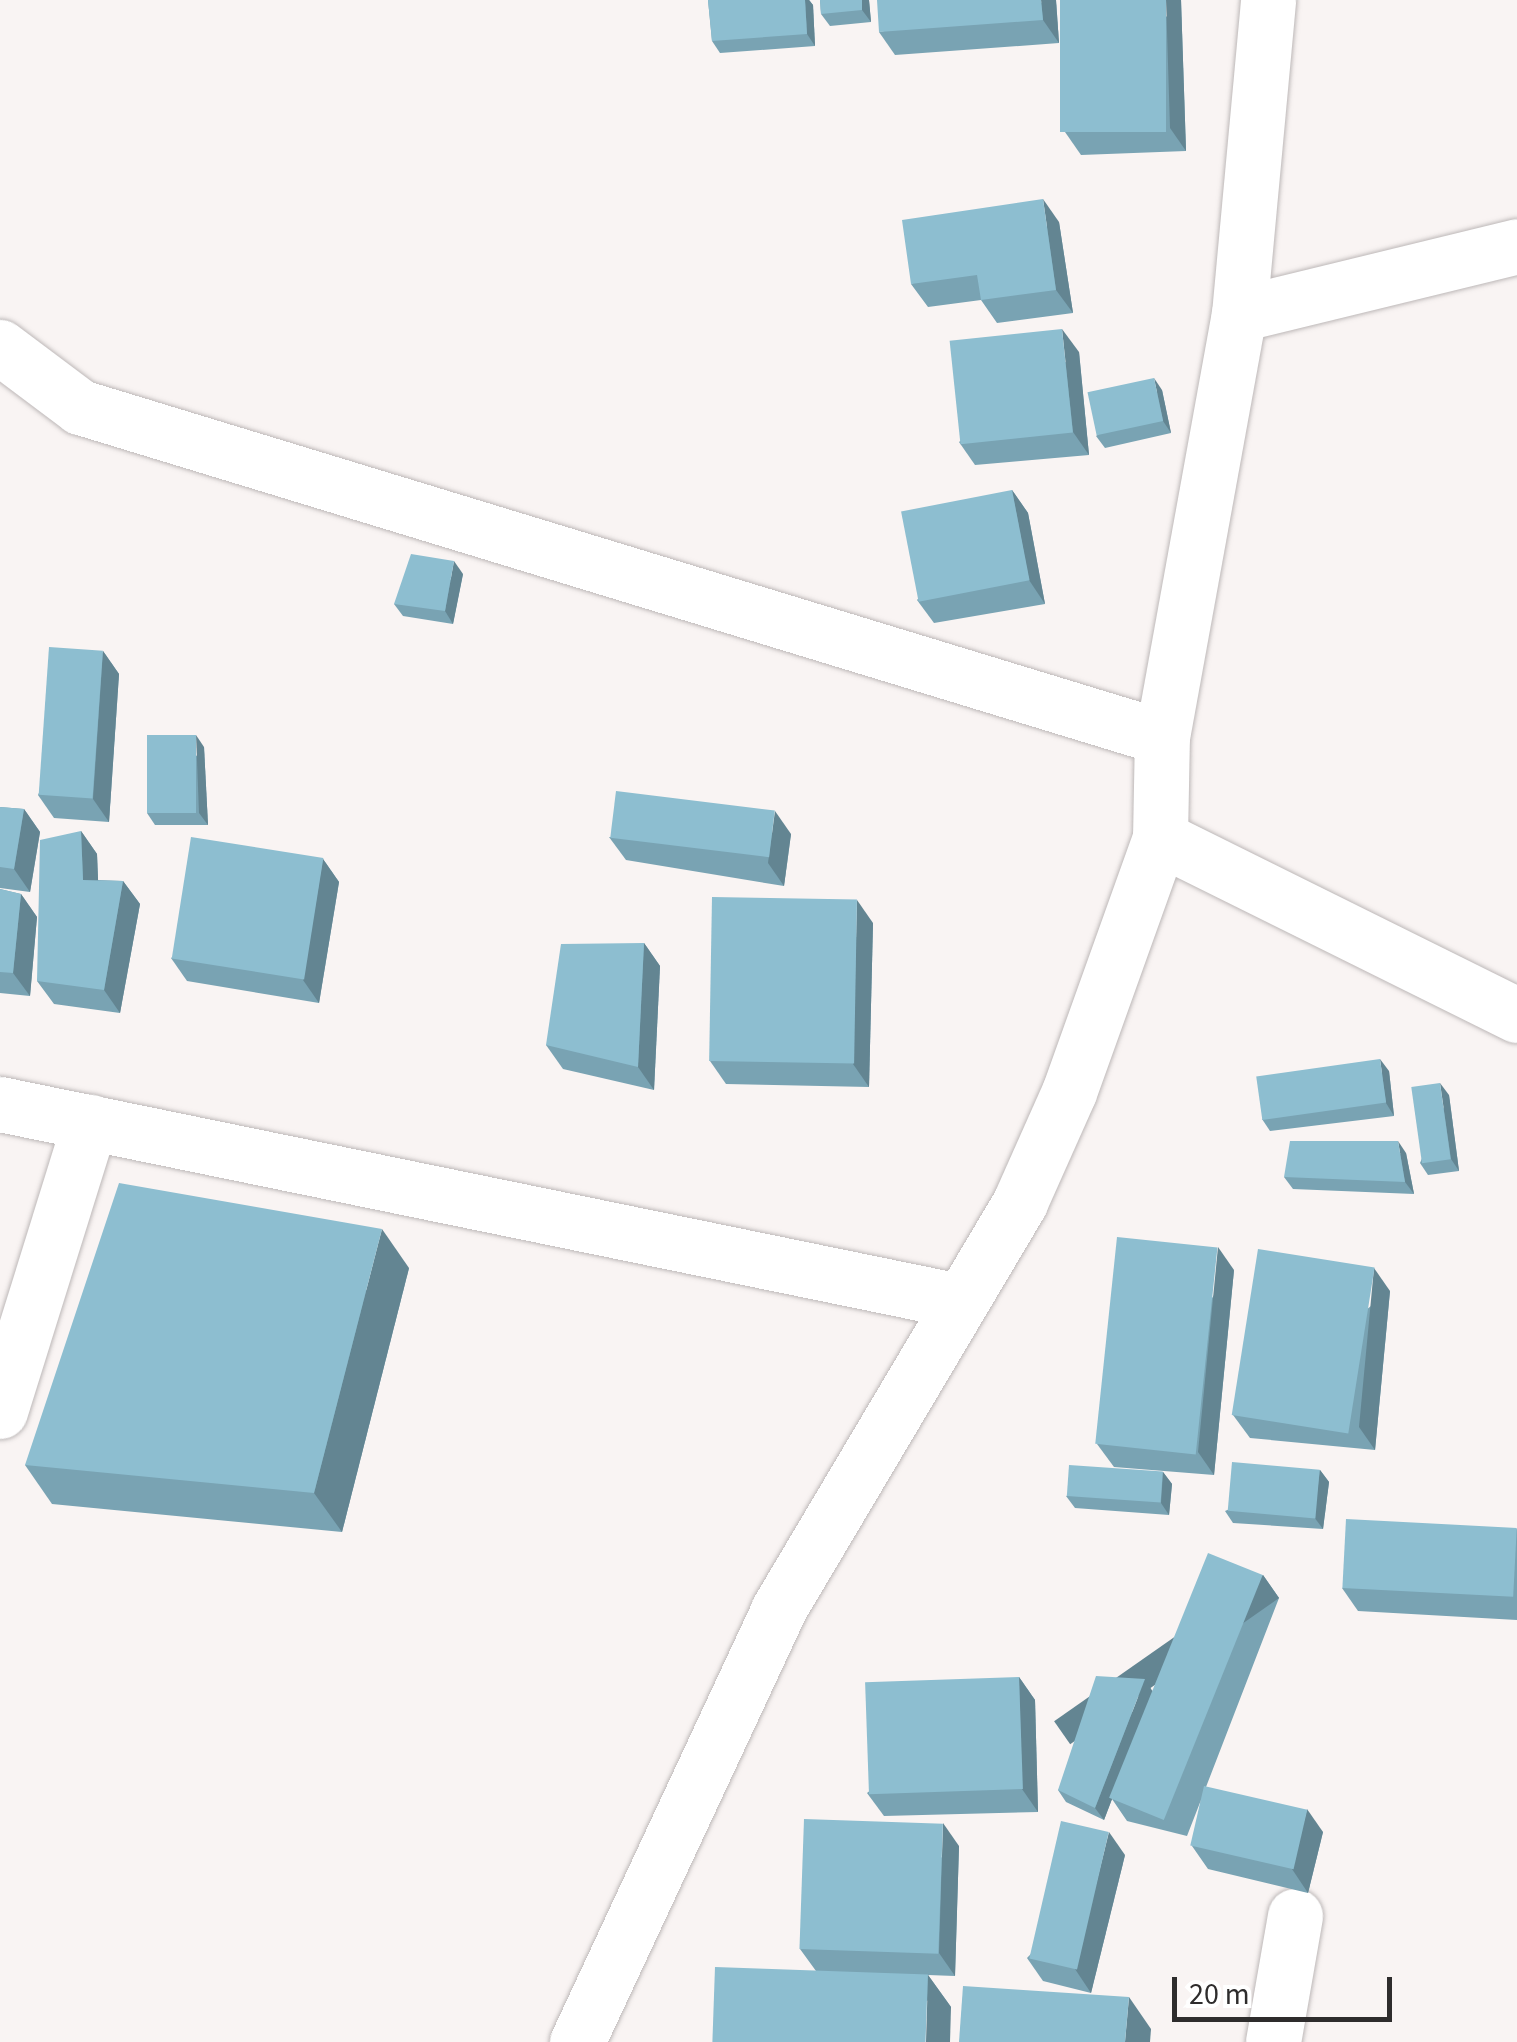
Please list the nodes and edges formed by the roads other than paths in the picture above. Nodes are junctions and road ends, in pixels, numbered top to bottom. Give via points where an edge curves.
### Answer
1 (1268, 0) edge
2 (1517, 246) edge
3 (1239, 314) junction
4 (0, 347) edge
5 (1162, 737) junction
6 (1160, 838) junction
7 (1517, 1015) edge
8 (0, 1104) edge
9 (90, 1122) junction
10 (958, 1301) junction
11 (0, 1410) edge
12 (1295, 1916) dead end
13 (577, 2042) edge
14 (1273, 2042) edge

1 - 3 street
2 - 3 street
3 - 5 street
4 - 5 street via 80,407
5 - 6 street
6 - 7 street
6 - 10 street via 1062,1108 1020,1202
8 - 9 street
9 - 10 street
9 - 11 street
10 - 13 street via 778,1610
12 - 14 street

